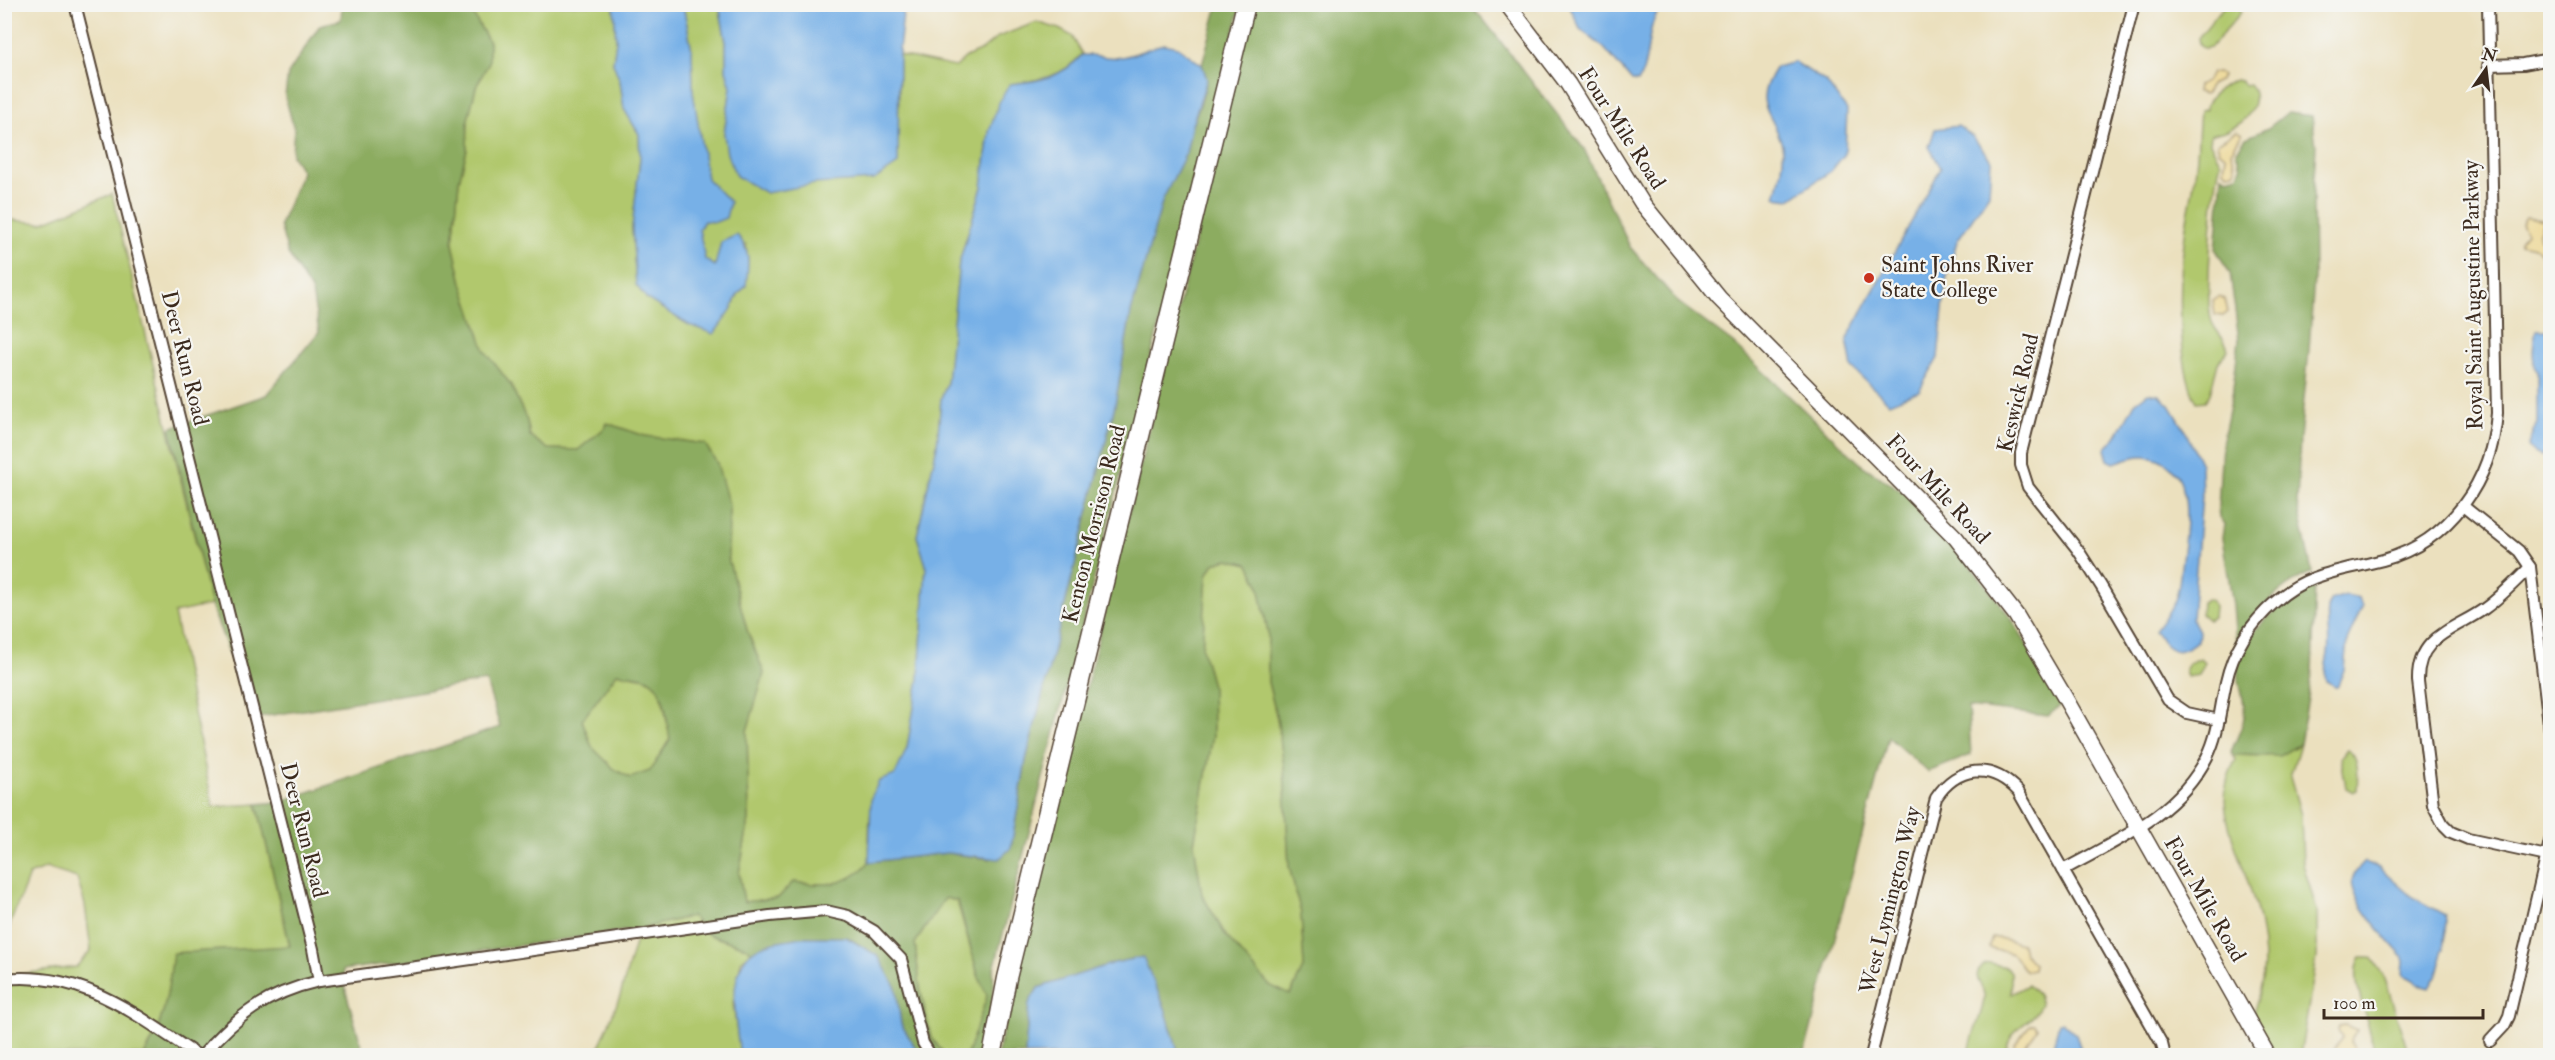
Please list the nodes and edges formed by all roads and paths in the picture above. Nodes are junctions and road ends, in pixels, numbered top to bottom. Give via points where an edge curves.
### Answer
1 (75, 4) edge
2 (1246, 4) edge
3 (1507, 4) edge
4 (2134, 4) edge
5 (2488, 4) edge
6 (2550, 59) edge
7 (2488, 65) junction
8 (2463, 506) junction
9 (2530, 567) junction
10 (2219, 720) junction
11 (2550, 732) edge
12 (2139, 828) junction
13 (2550, 841) edge
14 (2547, 856) junction
15 (2063, 870) junction
16 (4, 979) edge
17 (319, 981) junction
18 (2490, 1041) dead end
19 (201, 1056) edge
20 (931, 1056) edge
21 (992, 1056) edge
22 (1871, 1056) edge
23 (2165, 1056) edge
24 (2268, 1056) edge

1 - 17 street, Deer Run Road
2 - 21 main road, Kenton Morrison Road via 1007,978
3 - 12 main road, Four Mile Road via 1568,84 1642,203 1722,302 1904,484 1993,583 2052,675
4 - 10 street, Keswick Road via 2021,465 2028,487 2095,577 2168,700 2187,713
5 - 7 street, Royal Saint Augustine Parkway
6 - 7 street
7 - 8 street, Royal Saint Augustine Parkway via 2496,432 2485,469
8 - 9 street via 2519,551
8 - 10 street, Royal Saint Augustine Parkway via 2436,533 2403,553 2326,572 2276,601 2240,645 2226,681
9 - 11 street
9 - 14 street via 2484,609 2430,643 2420,662 2418,681 2433,805 2443,824 2468,839
10 - 12 street, Royal Saint Augustine Parkway via 2195,777 2169,806
12 - 15 street, Royal Saint Augustine Parkway
12 - 24 main road, Four Mile Road
13 - 14 street
14 - 18 street via 2510,1016
15 - 22 street, West Lymington Way via 2018,791 2001,776 1981,771 1961,775 1943,788 1933,808
15 - 23 street, West Lymington Way via 2162,1044
16 - 19 street via 48,978 74,984 116,1003
17 - 19 street via 278,993 247,1011
17 - 20 street via 826,911 848,916 874,931 901,959 923,1042

